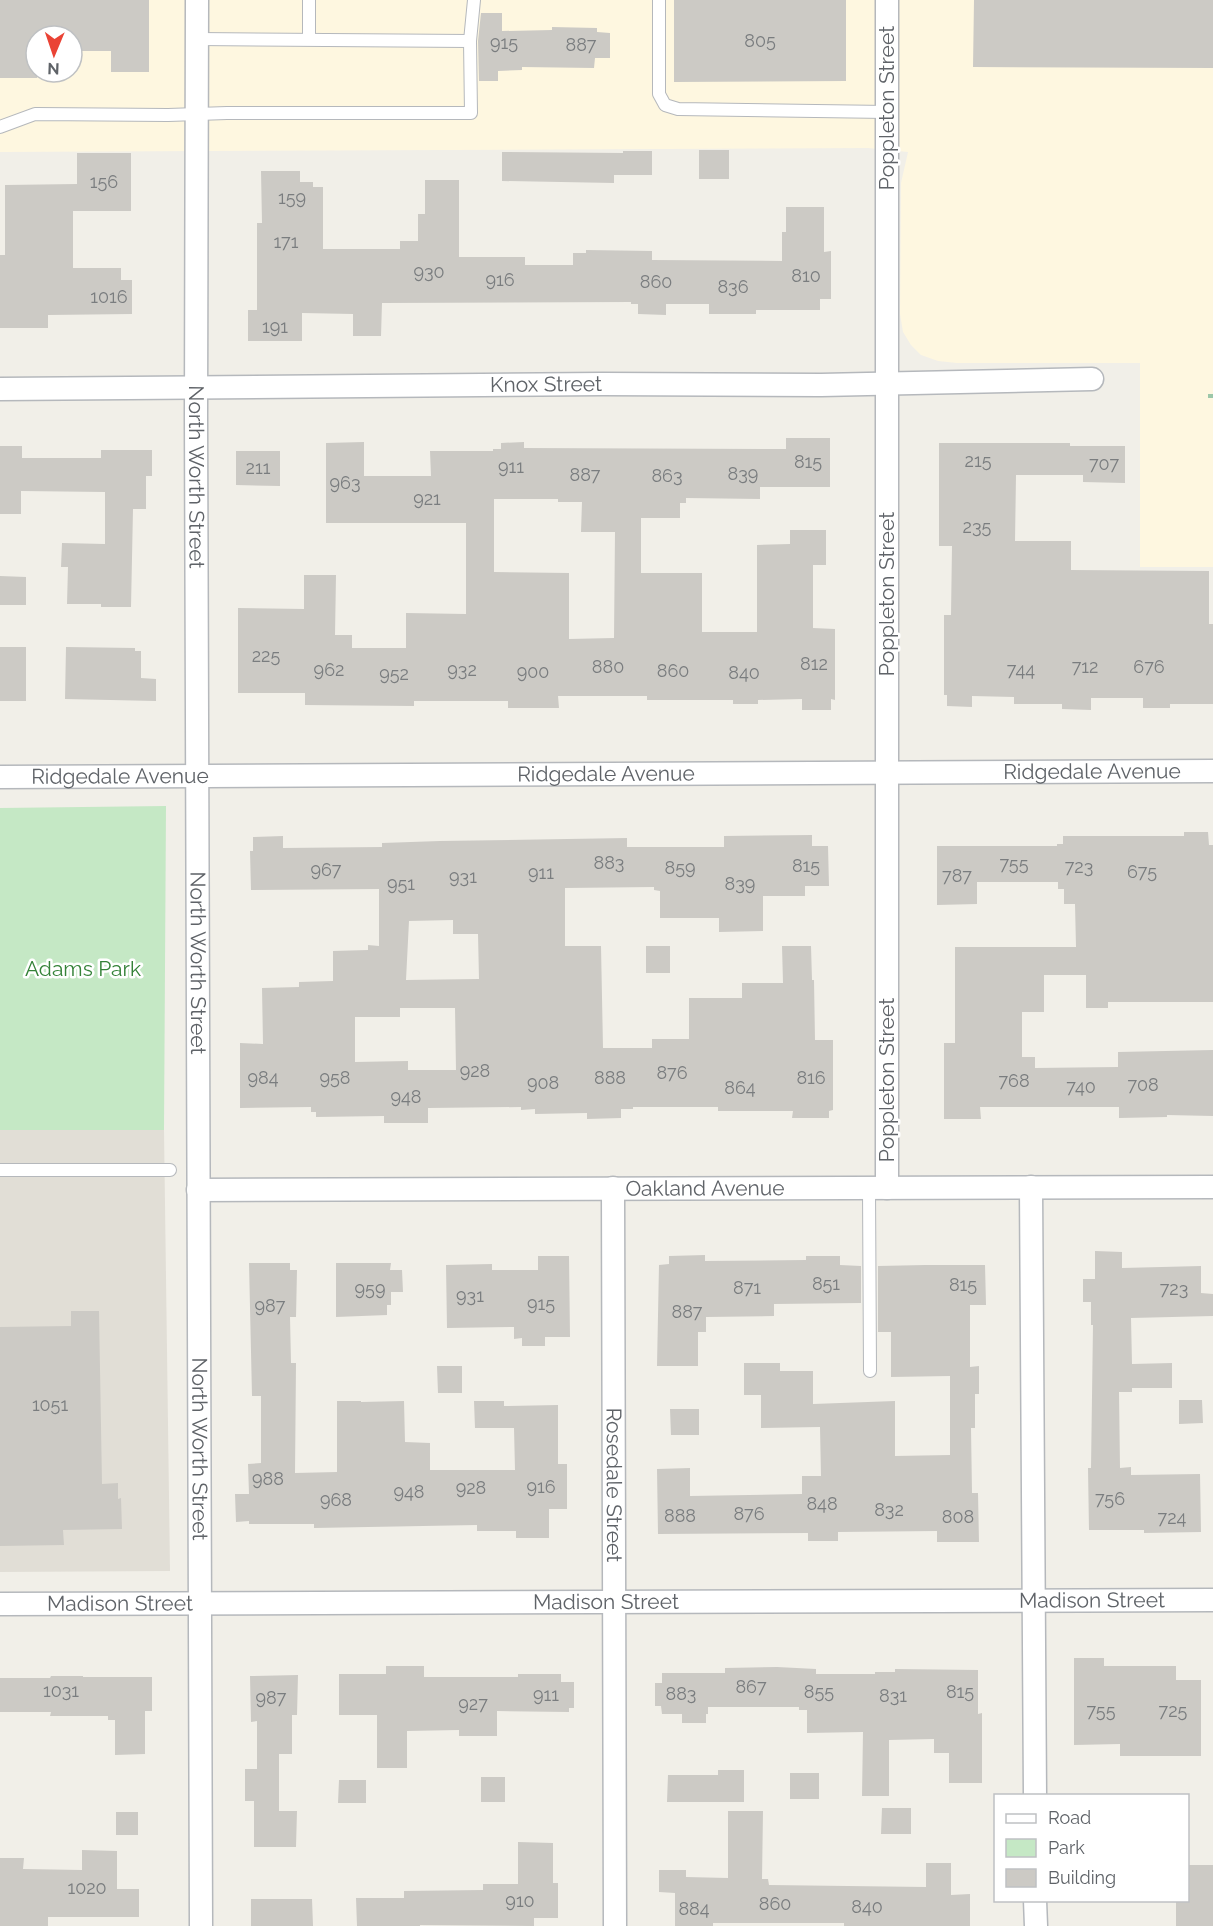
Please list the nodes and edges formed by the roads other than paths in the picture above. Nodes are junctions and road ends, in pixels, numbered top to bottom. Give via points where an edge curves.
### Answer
1 (197, 0) edge
2 (309, 0) edge
3 (474, 0) edge
4 (658, 0) edge
5 (887, 0) edge
6 (197, 39) junction
7 (309, 39) junction
8 (470, 41) junction
9 (887, 112) junction
10 (198, 113) junction
11 (0, 127) edge
12 (1092, 379) dead end
13 (888, 384) junction
14 (196, 387) junction
15 (0, 389) edge
16 (1213, 771) edge
17 (887, 773) junction
18 (197, 776) junction
19 (0, 777) edge
20 (0, 1170) edge
21 (170, 1170) dead end
22 (1031, 1187) junction
23 (1213, 1187) edge
24 (613, 1188) junction
25 (878, 1188) junction
26 (198, 1190) junction
27 (870, 1371) dead end
28 (1034, 1600) junction
29 (1213, 1600) edge
30 (613, 1602) junction
31 (0, 1604) edge
32 (199, 1604) junction
33 (1035, 1794) edge
34 (1035, 1902) edge
35 (201, 1926) edge
36 (615, 1926) edge
37 (1036, 1926) edge

1 - 6 street, North Worth Street
2 - 7 lane
3 - 8 lane
4 - 9 lane via 659,94 665,105 678,109
5 - 9 street, Poppleton Street
6 - 7 lane
6 - 10 street, North Worth Street
7 - 8 lane
8 - 10 lane via 471,112
9 - 13 street, Poppleton Street
10 - 11 lane via 35,114
10 - 14 street, North Worth Street
12 - 13 street, Knox Street
13 - 14 street, Knox Street
13 - 17 street, Poppleton Street
14 - 15 street, Knox Street
14 - 18 street, North Worth Street
16 - 17 street, Ridgedale Avenue
17 - 18 street, Ridgedale Avenue
17 - 25 street, Poppleton Street
18 - 19 street, Ridgedale Avenue
18 - 26 street, North Worth Street
20 - 21 lane
22 - 23 street, Oakland Avenue
22 - 25 street, Oakland Avenue
22 - 28 street
24 - 25 street, Oakland Avenue
24 - 26 street, Oakland Avenue
24 - 30 street, Rosedale Street
25 - 27 lane
26 - 32 street, North Worth Street
28 - 29 street, Madison Street
28 - 30 street, Madison Street
28 - 33 street
30 - 32 street, Madison Street
30 - 36 street, Rosedale Street
31 - 32 street, Madison Street
32 - 35 street, North Worth Street
34 - 37 street

